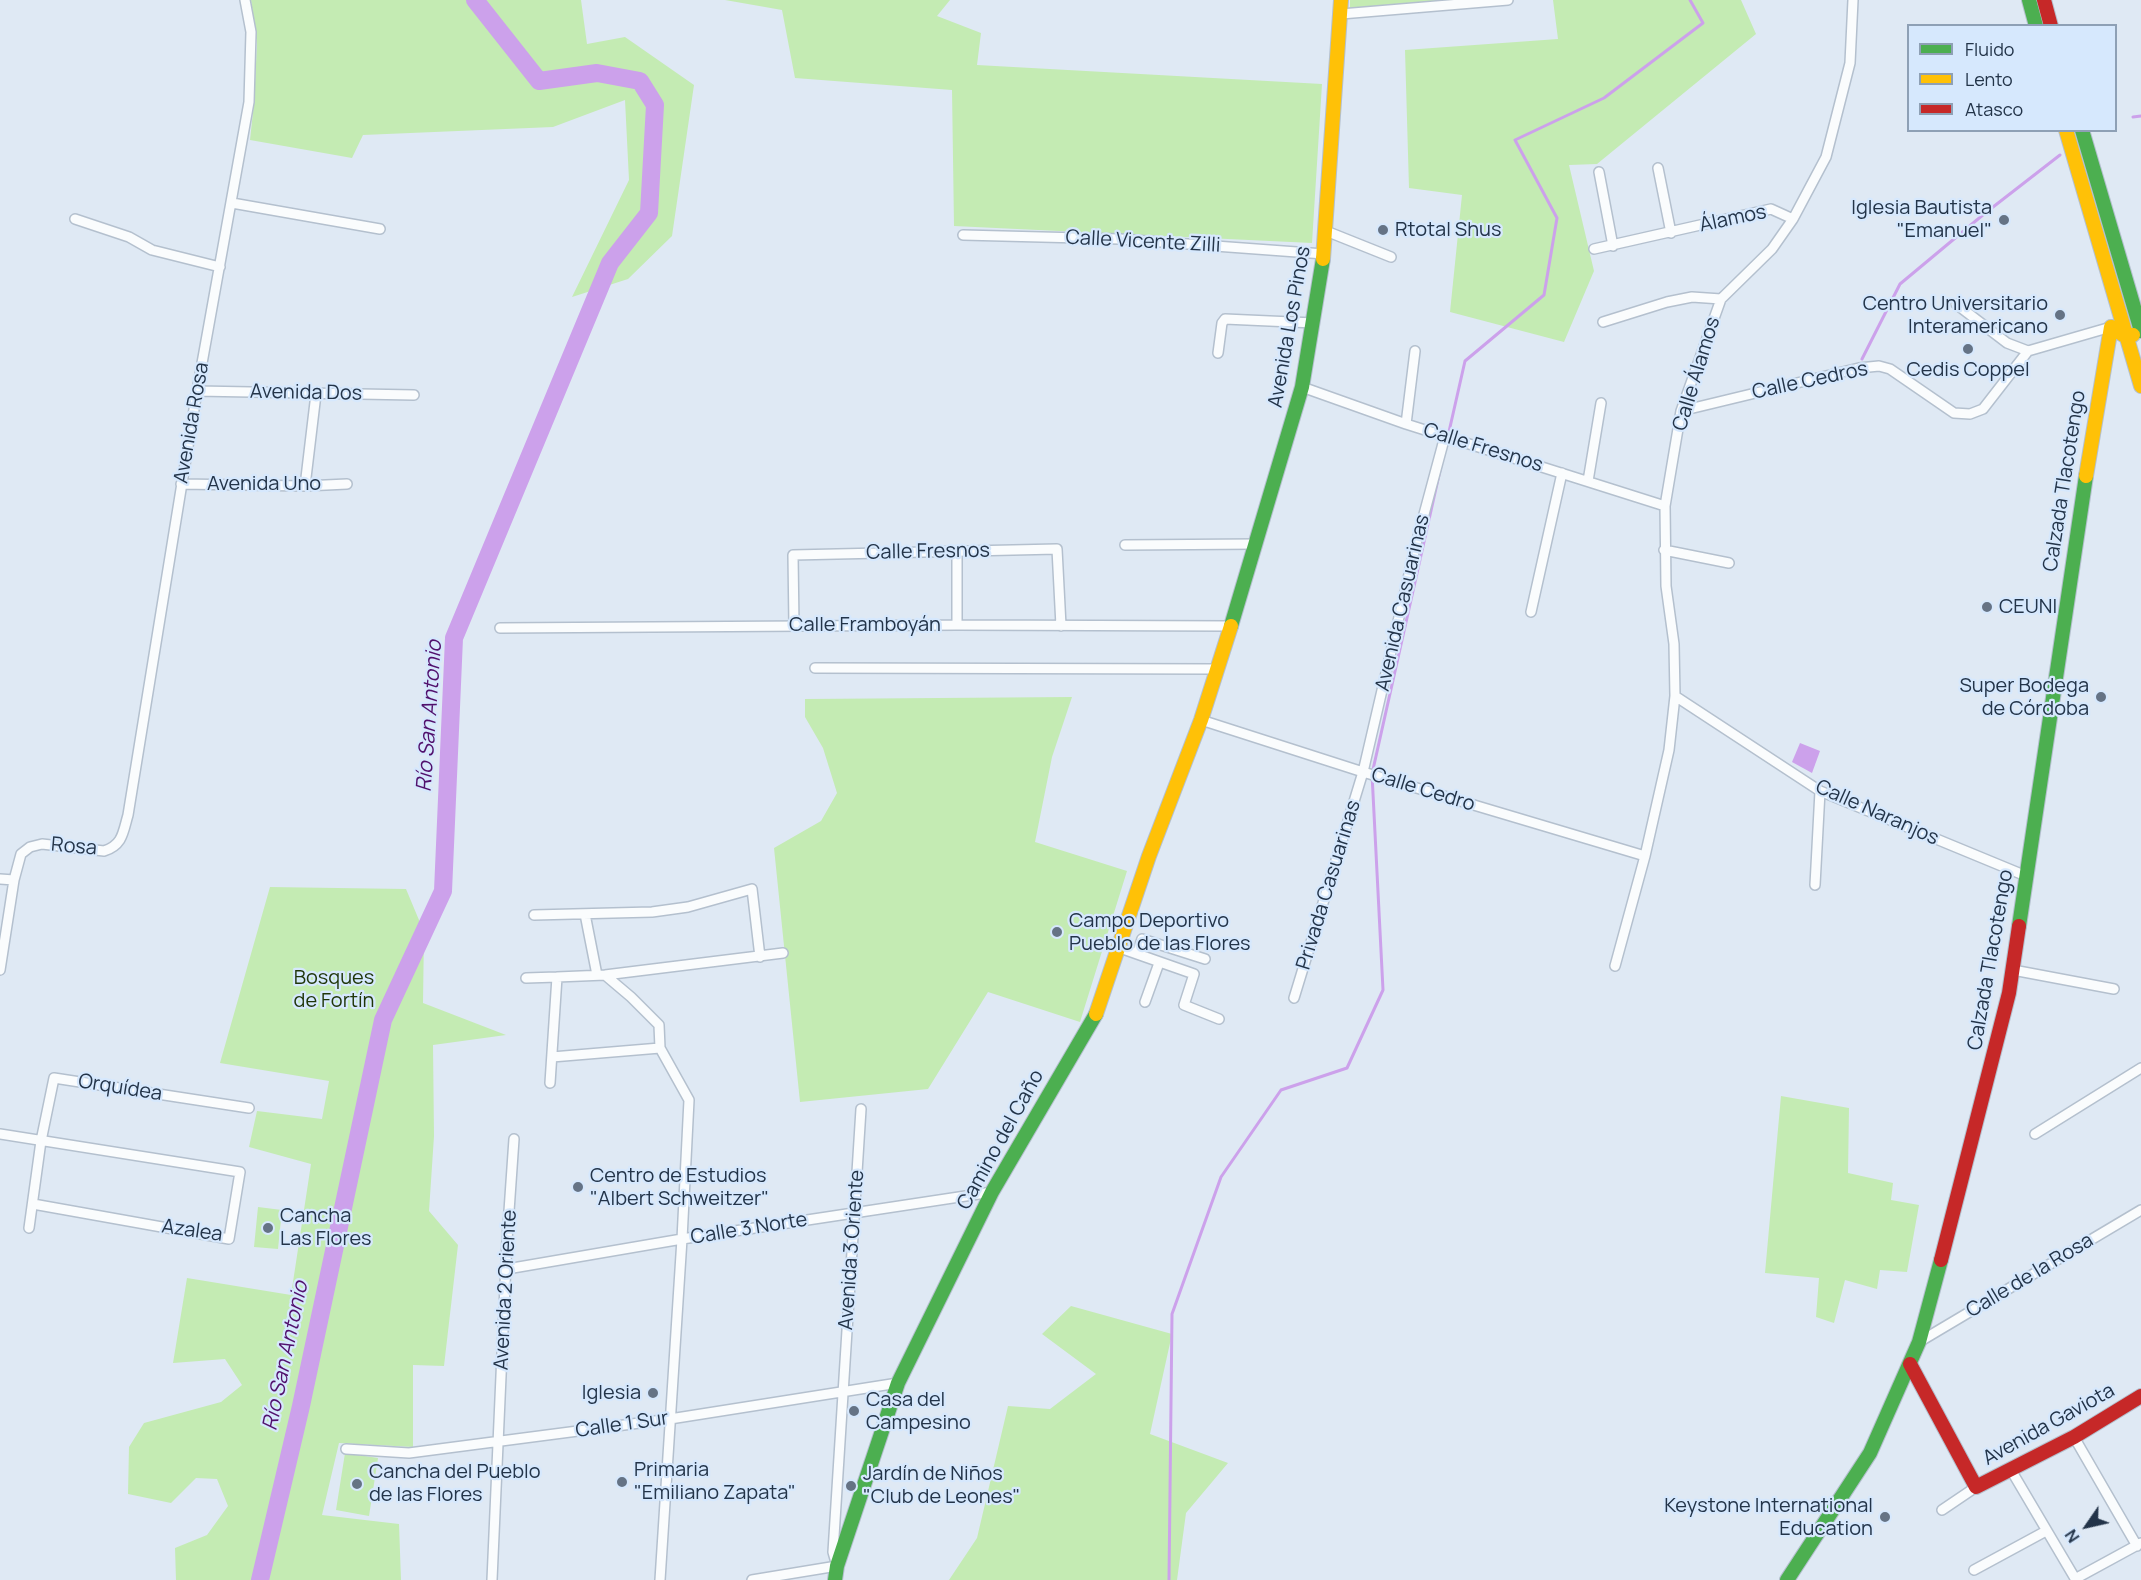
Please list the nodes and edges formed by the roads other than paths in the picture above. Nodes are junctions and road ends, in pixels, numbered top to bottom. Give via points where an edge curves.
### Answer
1 (245, 0) edge
2 (1508, 0) edge
3 (1853, 0) edge
4 (2029, 0) edge
5 (2044, 0) edge
6 (1341, 7) edge
7 (2035, 24) edge
8 (2050, 24) edge
9 (2067, 132) edge
10 (2083, 132) edge
11 (1658, 168) dead end
12 (1599, 172) dead end
13 (232, 203) junction
14 (75, 219) dead end
15 (1793, 219) junction
16 (380, 229) dead end
17 (1326, 231) junction
18 (1671, 233) junction
19 (963, 235) dead end
20 (1613, 246) junction
21 (1594, 249) dead end
22 (1324, 254) junction
23 (1391, 257) dead end
24 (220, 267) junction
25 (1720, 299) junction
26 (1956, 304) dead end
27 (1603, 322) dead end
28 (1314, 323) junction
29 (2111, 327) junction
30 (2141, 332) edge
31 (2125, 336) junction
32 (1415, 351) dead end
33 (2028, 351) junction
34 (1218, 353) dead end
35 (2141, 386) edge
36 (1302, 387) junction
37 (197, 391) junction
38 (316, 394) junction
39 (414, 395) dead end
40 (1601, 403) dead end
41 (1681, 411) junction
42 (1406, 424) junction
43 (1445, 435) junction
44 (1562, 473) junction
45 (1588, 481) junction
46 (181, 484) junction
47 (347, 484) dead end
48 (305, 486) junction
49 (1665, 506) junction
50 (1257, 544) junction
51 (1125, 545) dead end
52 (1664, 550) junction
53 (957, 551) junction
54 (1729, 563) dead end
55 (1531, 612) dead end
56 (957, 625) junction
57 (794, 626) junction
58 (1060, 626) junction
59 (1231, 626) junction
60 (500, 628) dead end
61 (815, 668) dead end
62 (1217, 669) junction
63 (1675, 696) junction
64 (1201, 720) junction
65 (1363, 772) junction
66 (1821, 791) junction
67 (118, 844) joint
68 (1646, 856) junction
69 (2026, 876) junction
70 (0, 879) edge
71 (14, 880) junction
72 (1815, 885) dead end
73 (585, 914) junction
74 (534, 915) dead end
75 (1120, 948) junction
76 (783, 953) dead end
77 (1137, 954) junction
78 (759, 957) junction
79 (1204, 959) dead end
80 (1159, 963) junction
81 (1615, 966) dead end
82 (0, 970) edge
83 (2013, 970) junction
84 (601, 975) junction
85 (526, 978) dead end
86 (557, 978) junction
87 (2114, 989) dead end
88 (1294, 998) dead end
89 (1145, 1002) dead end
90 (1219, 1019) dead end
91 (660, 1048) junction
92 (552, 1057) junction
93 (2141, 1068) edge
94 (550, 1083) dead end
95 (249, 1108) dead end
96 (861, 1109) dead end
97 (0, 1134) edge
98 (2035, 1134) dead end
99 (514, 1139) dead end
100 (41, 1141) junction
101 (992, 1192) junction
102 (33, 1204) junction
103 (2141, 1210) edge
104 (855, 1214) junction
105 (29, 1228) dead end
106 (682, 1239) junction
107 (507, 1269) junction
108 (1919, 1342) junction
109 (1910, 1364) junction
110 (898, 1383) junction
111 (843, 1390) junction
112 (2139, 1400) edge
113 (670, 1419) junction
114 (2074, 1437) junction
115 (498, 1442) junction
116 (346, 1449) dead end
117 (2012, 1470) junction
118 (1976, 1487) junction
119 (1942, 1510) dead end
120 (2046, 1531) junction
121 (2139, 1545) edge
122 (1974, 1570) dead end
123 (836, 1573) edge
124 (492, 1580) edge
125 (660, 1580) edge
126 (752, 1580) edge
127 (1787, 1580) edge
128 (2076, 1580) edge

1 - 13 street, Avenida Rosa via 251,32 249,102
2 - 6 street
3 - 15 street, Calle Álamos via 1850,63 1826,157
4 - 7 street
5 - 8 street
6 - 17 street, Avenida Los Pinos
9 - 31 street
10 - 30 street
11 - 18 street
12 - 20 street
13 - 16 street
13 - 24 street, Avenida Rosa
14 - 24 street via 129,237 152,250
15 - 18 street, Álamos via 1772,209
15 - 25 street, Calle Álamos via 1772,249
17 - 22 street, Avenida Los Pinos
17 - 23 street
18 - 20 street, Álamos
19 - 22 street, Calle Vicente Zilli via 1120,239
20 - 21 street, Álamos
22 - 28 street, Avenida Los Pinos
24 - 37 street, Avenida Rosa
25 - 27 street via 1692,297
25 - 41 street, Calle Álamos
26 - 33 street via 2007,343
28 - 34 street via 1225,319
28 - 36 street, Avenida Los Pinos
29 - 31 street
29 - 33 street
29 - 69 street, Calzada Tlacotengo
30 - 31 street
31 - 35 street
32 - 42 street
33 - 41 street, Calle Cedros via 1983,410 1970,414 1954,413 1890,369 1879,366
36 - 42 street, Calle Fresnos
36 - 50 street, Avenida Los Pinos
37 - 38 street, Avenida Dos
37 - 46 street, Avenida Rosa
38 - 39 street, Avenida Dos
38 - 48 street
40 - 45 street
41 - 49 street, Calle Álamos
42 - 43 street, Calle Fresnos
43 - 44 street, Calle Fresnos
43 - 65 street, Avenida Casuarinas
44 - 45 street, Calle Fresnos
44 - 55 street
45 - 49 street, Calle Fresnos
46 - 48 street, Avenida Uno
46 - 67 street, Avenida Rosa via 129,815
47 - 48 street, Avenida Uno
49 - 52 street, Calle Álamos
50 - 51 street
50 - 59 street, Avenida Los Pinos
52 - 54 street
52 - 63 street, Calle Álamos
53 - 56 street
53 - 57 street, Calle Fresnos via 793,555
53 - 58 street, Calle Fresnos via 1058,549
56 - 57 street, Calle Framboyán
56 - 58 street, Calle Framboyán
57 - 60 street, Calle Framboyán
58 - 59 street, Calle Framboyán
59 - 62 street, Avenida Los Pinos
61 - 62 street
62 - 64 street, Avenida Los Pinos
63 - 66 street, Calle Naranjos
63 - 68 street, Calle Álamos via 1669,750
64 - 65 street, Calle Cedro
64 - 75 street, Camino del Caño via 1149,856
65 - 68 street, Calle Cedro
65 - 88 street, Privada Casuarinas
66 - 69 street, Calle Naranjos
66 - 72 street
67 - 71 street, Rosa via 104,851 42,844 30,847 21,854
68 - 81 street, Calle Álamos
69 - 83 street, Calzada Tlacotengo
70 - 71 street
71 - 82 street
73 - 74 street
73 - 78 street via 688,907 752,889
73 - 84 street
75 - 77 street
75 - 101 street, Camino del Caño via 1095,1018
76 - 78 street
77 - 79 street via 1142,939
77 - 80 street
78 - 84 street
80 - 89 street
80 - 90 street via 1194,974 1184,1005
83 - 87 street
83 - 108 street, Calzada Tlacotengo
84 - 86 street
84 - 91 street via 659,1025
85 - 86 street
86 - 92 street
91 - 92 street
91 - 106 street via 689,1100
92 - 94 street
93 - 98 street
95 - 100 street, Orquídea via 54,1078
96 - 104 street, Avenida 3 Oriente
97 - 100 street, Azalea
99 - 107 street, Avenida 2 Oriente
100 - 102 street
100 - 102 street, Azalea via 240,1172 230,1239
101 - 104 street, Calle 3 Norte
101 - 110 street, Camino del Caño
102 - 105 street
103 - 108 street, Calle de la Rosa
104 - 106 street, Calle 3 Norte
104 - 111 street, Avenida 3 Oriente
106 - 107 street, Calle 3 Norte
106 - 113 street
107 - 115 street, Avenida 2 Oriente
108 - 109 street, Calzada Tlacotengo
109 - 118 street
109 - 127 street, Calzada Tlacotengo via 1869,1453
110 - 111 street, Calle 1 Sur
110 - 123 street, Camino del Caño
111 - 113 street, Calle 1 Sur
111 - 123 street, Avenida 3 Oriente via 833,1552
112 - 114 street, Avenida Gaviota
113 - 115 street, Calle 1 Sur
113 - 125 street
114 - 117 street, Avenida Gaviota
114 - 121 street
115 - 116 street, Calle 1 Sur via 409,1453
115 - 124 street, Avenida 2 Oriente
117 - 118 street, Avenida Gaviota
117 - 120 street
118 - 119 street
120 - 122 street
120 - 128 street
121 - 128 street
123 - 126 street

